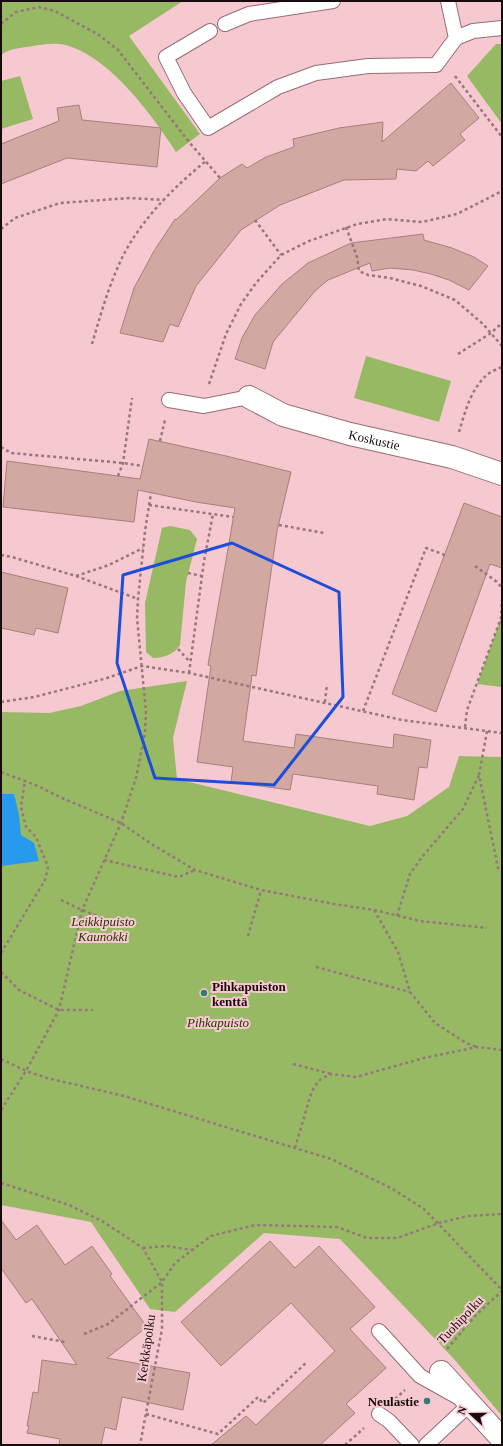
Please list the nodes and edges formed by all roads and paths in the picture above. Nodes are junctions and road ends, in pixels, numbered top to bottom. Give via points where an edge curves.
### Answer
1 (334, 1) edge
2 (448, 1) edge
3 (1, 24) edge
4 (225, 24) dead end
5 (502, 28) edge
6 (210, 32) dead end
7 (456, 38) junction
8 (455, 76) dead end
9 (502, 137) edge
10 (206, 161) junction
11 (220, 178) dead end
12 (502, 191) edge
13 (164, 200) junction
14 (255, 220) dead end
15 (346, 227) junction
16 (1, 229) edge
17 (281, 255) junction
18 (502, 323) edge
19 (491, 333) junction
20 (92, 344) dead end
21 (502, 346) edge
22 (458, 354) dead end
23 (502, 367) edge
24 (212, 374) dead end
25 (249, 397) joint
26 (132, 398) dead end
27 (169, 400) dead end
28 (1, 447) edge
29 (452, 457) junction
30 (123, 462) junction
31 (143, 466) dead end
32 (502, 474) edge
33 (118, 476) dead end
34 (151, 493) dead end
35 (149, 505) junction
36 (213, 514) junction
37 (233, 517) dead end
38 (279, 526) dead end
39 (324, 533) dead end
40 (143, 548) junction
41 (1, 555) edge
42 (445, 555) dead end
43 (475, 566) dead end
44 (188, 573) dead end
45 (76, 576) junction
46 (202, 576) junction
47 (502, 588) edge
48 (138, 599) junction
49 (502, 600) edge
50 (178, 649) dead end
51 (190, 662) junction
52 (142, 666) junction
53 (189, 673) junction
54 (327, 684) dead end
55 (1, 702) edge
56 (325, 702) junction
57 (363, 711) junction
58 (465, 727) junction
59 (487, 731) junction
60 (502, 733) edge
61 (1, 772) edge
62 (479, 775) junction
63 (25, 781) junction
64 (121, 823) junction
65 (104, 860) junction
66 (195, 870) junction
67 (502, 870) edge
68 (261, 890) junction
69 (61, 900) dead end
70 (82, 910) junction
71 (374, 910) junction
72 (397, 916) junction
73 (120, 925) dead end
74 (487, 928) dead end
75 (248, 936) dead end
76 (1, 953) edge
77 (316, 967) dead end
78 (1, 972) edge
79 (410, 992) junction
80 (59, 1010) junction
81 (93, 1010) dead end
82 (477, 1047) junction
83 (502, 1050) edge
84 (1, 1059) edge
85 (293, 1064) dead end
86 (26, 1071) junction
87 (331, 1074) junction
88 (1, 1110) edge
89 (295, 1148) junction
90 (1, 1183) edge
91 (502, 1214) edge
92 (439, 1223) junction
93 (143, 1248) junction
94 (193, 1250) junction
95 (162, 1282) junction
96 (502, 1291) edge
97 (379, 1331) dead end
98 (84, 1334) dead end
99 (32, 1336) dead end
100 (65, 1342) dead end
101 (307, 1362) dead end
102 (442, 1363) joint
103 (470, 1404) junction
104 (146, 1414) junction
105 (379, 1414) dead end
106 (502, 1439) edge
107 (140, 1445) edge
108 (412, 1445) edge
109 (426, 1445) edge

1 - 4 lane via 249,14
2 - 7 lane
3 - 10 path via 16,12 40,7 55,11 99,35 118,50
5 - 7 lane via 474,31
6 - 7 lane via 166,57 184,93 208,128 278,87 316,73 368,66 436,65
8 - 9 path
10 - 11 path
10 - 13 path via 187,175
12 - 15 path via 457,214 422,222 388,218
13 - 16 path via 130,198 60,203 14,218
13 - 20 path via 149,216 125,252 105,299
14 - 17 path
15 - 17 path
15 - 19 path via 357,257 359,271 421,286 455,300
17 - 24 path via 256,282 241,304 226,334
18 - 19 path
19 - 21 path
19 - 22 path
23 - 29 path via 489,373 478,384 464,416
25 - 27 lane via 204,406
25 - 29 street, Koskustie via 283,415 350,434
26 - 30 path
28 - 30 path via 11,453
29 - 32 street, Koskustie
30 - 31 path
30 - 33 path
34 - 35 path
35 - 36 path
35 - 40 path
36 - 37 path
36 - 46 path
38 - 39 path
40 - 45 path via 108,565
40 - 48 path
41 - 45 path
42 - 57 path via 426,548
43 - 47 path
44 - 46 path
45 - 48 path
46 - 51 path
48 - 52 path via 137,618
49 - 58 path via 501,618 467,710
50 - 51 path
51 - 53 path
52 - 53 path
52 - 55 path via 97,681 34,697
52 - 64 path via 145,733 136,778
53 - 56 path
54 - 56 path
56 - 57 path
57 - 58 path via 402,720
58 - 59 path
59 - 60 path
59 - 62 path
61 - 63 path
62 - 67 path via 498,868
62 - 72 path via 463,809 410,874
63 - 64 path
63 - 76 path via 21,807 26,827 36,837 48,868 45,880
64 - 65 path
64 - 66 path
65 - 66 path via 179,877
65 - 70 path
66 - 68 path
68 - 71 path
68 - 75 path
69 - 70 path
70 - 73 path
70 - 80 path
71 - 72 path
71 - 79 path via 398,952
72 - 74 path
77 - 79 path
78 - 80 path via 19,990
79 - 82 path via 435,1023
80 - 81 path
80 - 86 path
82 - 83 path
82 - 87 path via 424,1058 356,1077
84 - 86 path
85 - 87 path
86 - 88 path
86 - 89 path via 124,1096
87 - 89 path via 321,1079 314,1087
89 - 92 path via 331,1159 385,1185 424,1209
90 - 93 path, Kerkkäpolku via 69,1205 102,1221
91 - 92 path via 468,1216
92 - 94 path via 397,1238 366,1238 337,1227 255,1225 211,1236
92 - 96 path
93 - 94 path via 166,1246
93 - 95 path, Kerkkäpolku
94 - 95 path via 175,1263
95 - 98 path via 108,1324
95 - 104 path, Kerkkäpolku via 162,1329
96 - 102 path, Tuohipolku via 476,1315
97 - 103 lane via 420,1376
99 - 100 path
101 - 104 path via 264,1403 258,1397 218,1434
102 - 103 street
103 - 106 street
103 - 109 lane
104 - 107 path, Kerkkäpolku
105 - 108 lane

